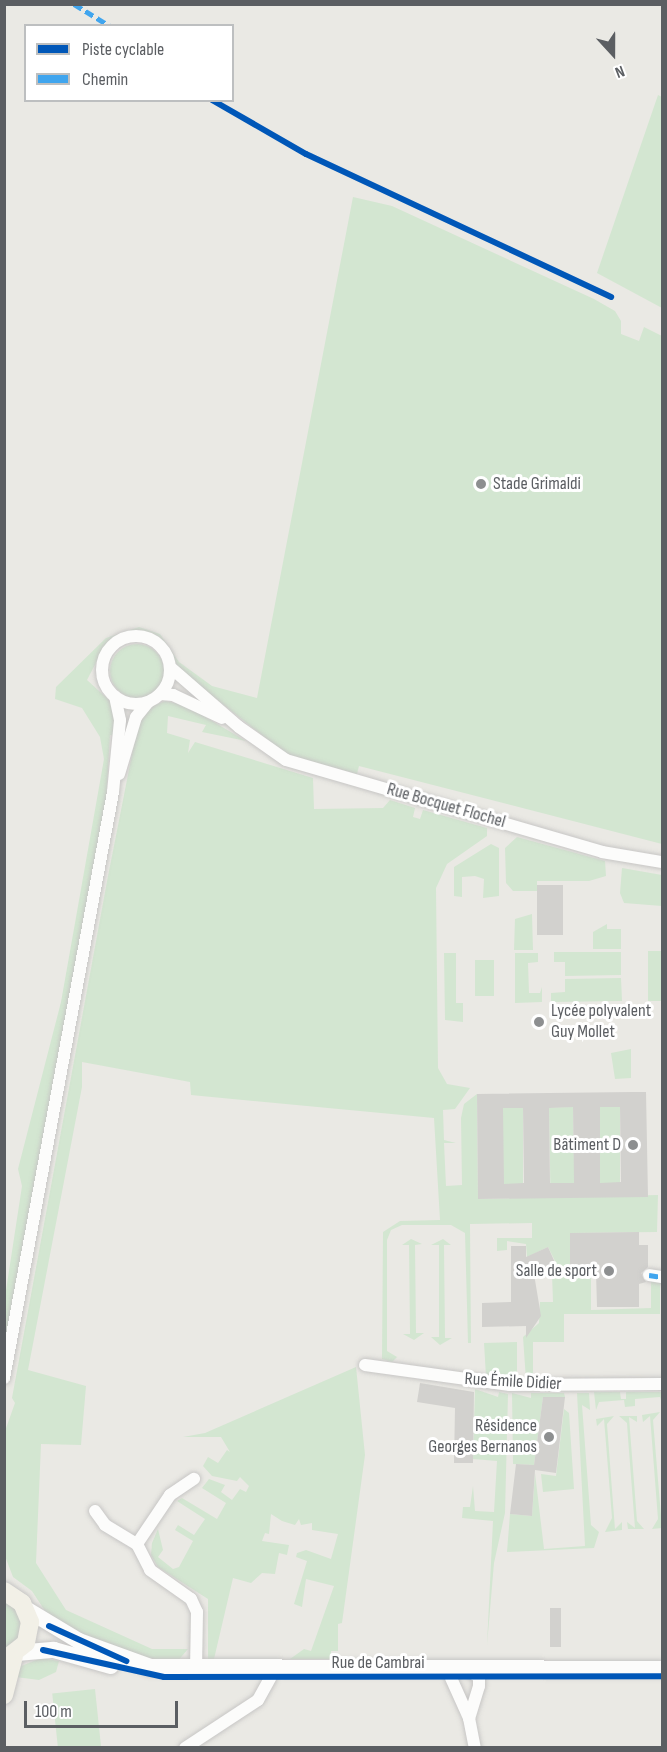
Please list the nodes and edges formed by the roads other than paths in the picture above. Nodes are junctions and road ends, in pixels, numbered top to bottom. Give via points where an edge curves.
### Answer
1 (170, 667) junction
2 (160, 694) junction
3 (115, 698) junction
4 (148, 702) junction
5 (239, 727) junction
6 (113, 792) junction
7 (663, 862) edge
8 (649, 1275) dead end
9 (663, 1277) edge
10 (364, 1365) dead end
11 (4, 1378) edge
12 (663, 1384) edge
13 (194, 1479) dead end
14 (95, 1511) dead end
15 (137, 1544) junction
16 (7, 1590) edge
17 (26, 1609) junction
18 (12, 1657) edge
19 (196, 1669) junction
20 (663, 1669) edge
21 (473, 1673) junction
22 (663, 1676) edge
23 (272, 1677) junction
24 (451, 1678) junction
25 (4, 1695) edge
26 (470, 1718) junction
27 (185, 1748) edge
28 (475, 1748) edge

1 - 2 street
1 - 3 street via 154,641 135,636 116,642 101,668 105,685
1 - 5 street, Rue Bocquet Flochel
2 - 4 street
2 - 5 street, Rue Bocquet Flochel via 191,702
3 - 4 street via 131,704
3 - 6 street via 120,720
4 - 6 street via 136,717
5 - 7 street, Rue Bocquet Flochel via 277,755 318,771 602,852
6 - 11 street
8 - 9 street
10 - 12 street, Rue Émile Didier via 510,1385
13 - 15 street via 170,1495
14 - 15 street via 105,1525
15 - 19 street via 150,1570 191,1599 197,1612
16 - 17 main road
17 - 18 main road via 30,1629
17 - 19 main road, Rue de Cambrai via 79,1641 128,1662
18 - 23 main road, Rue de Cambrai via 54,1650 145,1675
18 - 25 main road
19 - 21 main road, Rue de Cambrai
20 - 21 main road, Rue de Cambrai
21 - 22 main road, Rue de Cambrai
21 - 24 main road, Rue de Cambrai
21 - 26 street
23 - 24 main road, Rue de Cambrai
23 - 27 street via 258,1700
24 - 26 street
26 - 28 street

